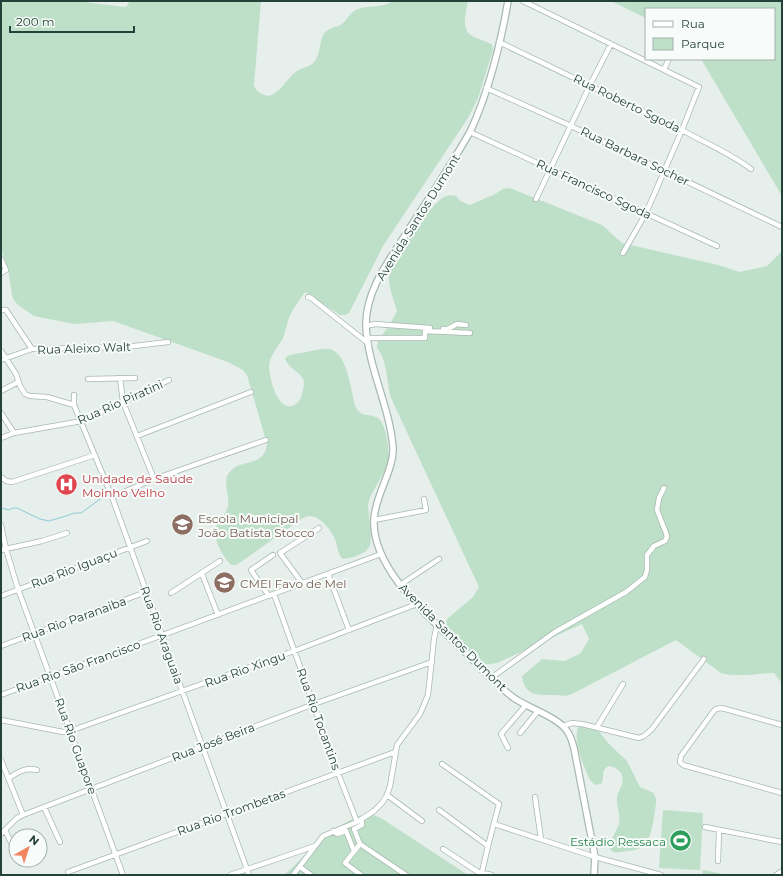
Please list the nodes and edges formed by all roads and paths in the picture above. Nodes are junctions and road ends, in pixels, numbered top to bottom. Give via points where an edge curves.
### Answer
1 (508, 1) edge
2 (523, 1) edge
3 (499, 42) junction
4 (611, 44) junction
5 (668, 60) edge
6 (664, 69) junction
7 (590, 85) junction
8 (486, 88) junction
9 (571, 126) junction
10 (682, 130) junction
11 (470, 132) junction
12 (551, 169) junction
13 (752, 169) dead end
14 (665, 171) junction
15 (536, 199) dead end
16 (646, 213) junction
17 (782, 227) edge
18 (717, 246) dead end
19 (623, 253) dead end
20 (1, 259) edge
21 (1, 273) edge
22 (308, 297) dead end
23 (1, 310) edge
24 (466, 325) dead end
25 (366, 326) junction
26 (470, 334) dead end
27 (368, 341) junction
28 (168, 342) dead end
29 (32, 349) junction
30 (1, 351) edge
31 (3, 359) edge
32 (120, 378) junction
33 (135, 378) dead end
34 (88, 380) dead end
35 (169, 380) dead end
36 (18, 382) junction
37 (1, 391) edge
38 (251, 392) dead end
39 (74, 395) dead end
40 (123, 402) junction
41 (74, 405) junction
42 (1, 413) edge
43 (82, 421) junction
44 (14, 433) junction
45 (137, 436) junction
46 (1, 438) edge
47 (266, 440) dead end
48 (95, 455) junction
49 (1, 477) edge
50 (154, 479) junction
51 (664, 488) dead end
52 (112, 497) junction
53 (424, 499) dead end
54 (374, 520) junction
55 (1, 525) edge
56 (319, 528) dead end
57 (67, 533) dead end
58 (148, 541) dead end
59 (130, 547) junction
60 (3, 550) edge
61 (381, 554) junction
62 (273, 555) dead end
63 (439, 559) dead end
64 (220, 561) dead end
65 (202, 574) junction
66 (328, 574) junction
67 (302, 583) junction
68 (400, 585) junction
69 (18, 589) junction
70 (146, 592) junction
71 (171, 593) dead end
72 (274, 594) junction
73 (1, 596) edge
74 (269, 596) junction
75 (417, 604) junction
76 (218, 615) junction
77 (437, 624) junction
78 (349, 630) junction
79 (35, 633) junction
80 (162, 636) junction
81 (1, 646) edge
82 (294, 651) junction
83 (704, 658) dead end
84 (432, 662) junction
85 (51, 676) junction
86 (491, 678) junction
87 (623, 684) dead end
88 (182, 692) junction
89 (1, 695) edge
90 (314, 704) junction
91 (526, 705) junction
92 (538, 711) junction
93 (1, 720) edge
94 (782, 725) edge
95 (564, 726) junction
96 (597, 727) junction
97 (70, 731) junction
98 (520, 733) dead end
99 (202, 746) junction
100 (508, 748) dead end
101 (395, 752) junction
102 (1, 760) edge
103 (442, 764) dead end
104 (37, 770) dead end
105 (338, 773) junction
106 (8, 778) junction
107 (92, 789) junction
108 (782, 793) edge
109 (387, 795) junction
110 (535, 797) dead end
111 (44, 807) junction
112 (439, 810) dead end
113 (227, 814) junction
114 (23, 815) junction
115 (359, 820) junction
116 (422, 821) dead end
117 (494, 824) junction
118 (705, 828) dead end
119 (354, 829) junction
120 (5, 830) junction
121 (719, 830) junction
122 (333, 831) junction
123 (346, 831) junction
124 (1, 834) edge
125 (8, 836) edge
126 (541, 839) junction
127 (60, 842) dead end
128 (782, 842) edge
129 (360, 844) junction
130 (315, 846) junction
131 (488, 846) junction
132 (443, 849) dead end
133 (354, 851) junction
134 (116, 855) junction
135 (595, 857) junction
136 (718, 861) dead end
137 (300, 867) junction
138 (247, 869) junction
139 (782, 871) edge
140 (68, 872) dead end
141 (482, 872) junction
142 (123, 875) edge
143 (230, 875) edge
144 (249, 875) edge
145 (293, 875) edge
146 (311, 875) edge
147 (361, 875) edge
148 (406, 875) edge
149 (492, 875) edge
150 (594, 875) edge
151 (661, 875) edge
152 (776, 875) edge

1 - 3 street, Avenida Santos Dumont
2 - 4 street
3 - 7 street, Rua Roberto Sgoda
3 - 8 street, Avenida Santos Dumont
4 - 6 street
4 - 7 street
5 - 6 street
6 - 10 street via 699,87
7 - 9 street
7 - 10 street, Rua Roberto Sgoda
8 - 9 street, Rua Barbara Socher
8 - 11 street, Avenida Santos Dumont
9 - 12 street
9 - 14 street, Rua Barbara Socher
10 - 13 street, Rua Roberto Sgoda via 736,157
10 - 14 street
11 - 12 street, Rua Francisco Sgoda
11 - 25 street, Avenida Santos Dumont via 379,278 367,310
12 - 15 street
12 - 16 street, Rua Francisco Sgoda
14 - 16 street
14 - 17 street, Rua Barbara Socher
16 - 18 street, Rua Francisco Sgoda
16 - 19 street
20 - 21 street via 6,270
22 - 27 street
23 - 29 street via 6,310
24 - 25 street via 457,324 448,330 375,324
25 - 27 street, Avenida Santos Dumont
26 - 27 street via 425,331 425,338
27 - 54 street, Avenida Santos Dumont via 393,450 392,460 375,508
28 - 29 street, Rua Aleixo Walt via 126,347
29 - 31 street, Rua Aleixo Walt
30 - 31 street
31 - 36 street via 16,374
32 - 33 street
32 - 34 street
32 - 40 street
35 - 40 street, Rua Rio Piratini
36 - 37 street
36 - 41 street via 23,391 30,396 47,397
38 - 45 street
39 - 41 street, Rua Rio Araguaia
40 - 43 street, Rua Rio Piratini
40 - 45 street
41 - 43 street, Rua Rio Araguaia
42 - 44 street
43 - 44 street, Rua Rio Piratini
43 - 48 street, Rua Rio Araguaia
44 - 46 street, Rua Rio Piratini
45 - 50 street
47 - 50 street
48 - 49 street via 12,482
48 - 52 street, Rua Rio Araguaia
50 - 52 street
51 - 86 street via 657,510 667,538 654,546 647,555 645,577 626,592 555,632
52 - 59 street, Rua Rio Araguaia
53 - 54 street via 426,510
54 - 61 street, Avenida Santos Dumont via 375,536
55 - 60 street, Rua Rio Guapore
56 - 67 street via 280,553
57 - 60 street via 42,542
58 - 59 street, Rua Rio Iguaçu
59 - 69 street, Rua Rio Iguaçu
59 - 70 street, Rua Rio Araguaia
60 - 69 street, Rua Rio Guapore
61 - 66 street, Rua Rio São Francisco
61 - 68 street, Avenida Santos Dumont
62 - 74 street via 251,570
63 - 68 street
64 - 65 street
65 - 71 street
65 - 76 street
66 - 67 street, Rua Rio São Francisco
66 - 78 street
67 - 72 street, Rua Rio São Francisco
68 - 75 street, Avenida Santos Dumont
69 - 73 street, Rua Rio Iguaçu
69 - 79 street, Rua Rio Guapore
70 - 79 street, Rua Rio Paranaiba
70 - 80 street, Rua Rio Araguaia
72 - 74 street, Rua Rio São Francisco
72 - 82 street, Rua Rio Tocantins
74 - 76 street, Rua Rio São Francisco
75 - 77 street, Avenida Santos Dumont
75 - 78 street, Rua Rio Xingu
76 - 80 street, Rua Rio São Francisco
77 - 84 street
77 - 86 street, Avenida Santos Dumont
78 - 82 street, Rua Rio Xingu
79 - 81 street, Rua Rio Paranaiba
79 - 85 street, Rua Rio Guapore
80 - 85 street, Rua Rio São Francisco
80 - 88 street, Rua Rio Araguaia
82 - 88 street, Rua Rio Xingu
82 - 90 street, Rua Rio Tocantins
83 - 96 street via 652,729 644,736 639,738
84 - 90 street, Rua José Beira
84 - 101 street via 424,706 397,745
85 - 89 street, Rua Rio São Francisco
85 - 97 street, Rua Rio Guapore
86 - 91 street, Avenida Santos Dumont via 507,693
87 - 96 street
88 - 97 street, Rua Rio Xingu
88 - 99 street, Rua Rio Araguaia
90 - 99 street, Rua José Beira
90 - 105 street, Rua Rio Tocantins
91 - 92 street, Avenida Santos Dumont
91 - 100 street via 501,734
92 - 95 street, Avenida Santos Dumont
92 - 98 street
93 - 97 street, Rua Rio Xingu via 63,732
94 - 108 street via 722,708 716,709 681,756 680,762
95 - 96 street via 572,723
95 - 135 street via 574,748
97 - 107 street, Rua Rio Guapore
99 - 107 street, Rua José Beira
99 - 113 street, Rua Rio Araguaia
101 - 105 street, Rua Rio Trombetas
101 - 109 street
102 - 106 street
103 - 117 street via 499,804
104 - 106 street via 29,768
105 - 113 street, Rua Rio Trombetas
105 - 115 street, Rua Rio Tocantins
106 - 114 street
107 - 111 street, Rua José Beira
107 - 134 street, Rua Rio Guapore
109 - 115 street via 376,809
109 - 116 street
110 - 126 street
111 - 114 street, Rua José Beira
111 - 127 street
112 - 131 street
113 - 134 street, Rua Rio Trombetas
113 - 138 street, Rua Rio Araguaia
114 - 120 street, Rua José Beira
115 - 119 street via 362,825
115 - 122 street
117 - 126 street
117 - 131 street
118 - 121 street
119 - 123 street
119 - 129 street
120 - 124 street, Rua José Beira
120 - 125 street
121 - 128 street
121 - 136 street
122 - 123 street via 337,834
122 - 130 street via 323,836
123 - 133 street
126 - 135 street
129 - 133 street
129 - 148 street
130 - 137 street
130 - 138 street
131 - 141 street
132 - 141 street via 478,872
133 - 147 street via 345,863
134 - 140 street, Rua Rio Trombetas
134 - 142 street, Rua Rio Guapore
135 - 150 street
135 - 151 street
137 - 145 street
137 - 146 street
138 - 143 street
138 - 144 street, Rua Rio Araguaia
139 - 152 street
141 - 149 street

